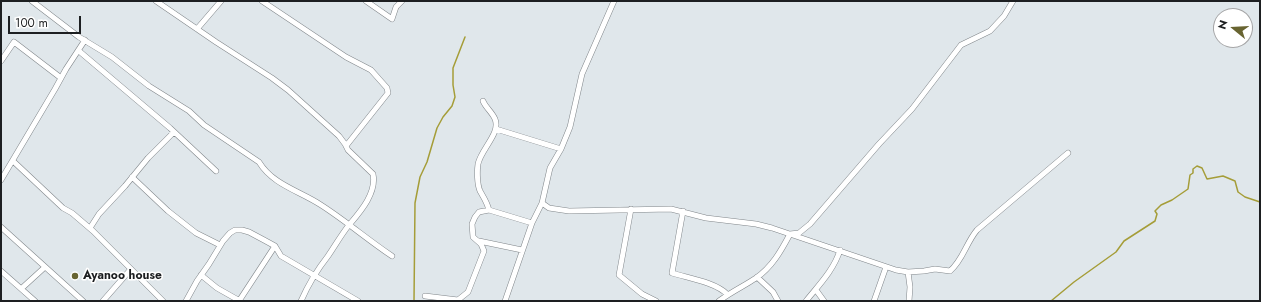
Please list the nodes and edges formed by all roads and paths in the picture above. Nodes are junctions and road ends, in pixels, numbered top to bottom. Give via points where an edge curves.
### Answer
1 (32, 1) edge
2 (156, 1) edge
3 (221, 1) edge
4 (262, 1) edge
5 (366, 1) edge
6 (402, 1) edge
7 (614, 1) edge
8 (1013, 1) edge
9 (197, 29) junction
10 (85, 40) junction
11 (79, 51) junction
12 (1, 61) edge
13 (61, 78) junction
14 (483, 101) dead end
15 (496, 128) junction
16 (174, 132) junction
17 (346, 146) junction
18 (561, 149) junction
19 (1068, 153) dead end
20 (13, 160) junction
21 (216, 171) dead end
22 (132, 177) junction
23 (1, 180) edge
24 (542, 203) junction
25 (631, 209) junction
26 (489, 210) junction
27 (683, 211) junction
28 (532, 223) junction
29 (349, 226) junction
30 (1, 227) edge
31 (90, 228) junction
32 (790, 234) junction
33 (479, 241) junction
34 (220, 245) junction
35 (275, 246) junction
36 (522, 250) junction
37 (840, 250) junction
38 (392, 256) dead end
39 (886, 267) junction
40 (45, 268) junction
41 (131, 269) junction
42 (1, 272) edge
43 (908, 272) junction
44 (201, 275) junction
45 (315, 275) junction
46 (757, 277) junction
47 (22, 288) junction
48 (816, 290) junction
49 (727, 294) junction
50 (426, 296) dead end
51 (35, 301) edge
52 (83, 301) edge
53 (102, 301) edge
54 (163, 301) edge
55 (186, 301) edge
56 (239, 301) edge
57 (301, 301) edge
58 (358, 301) edge
59 (505, 301) edge
60 (656, 301) edge
61 (719, 301) edge
62 (778, 301) edge
63 (806, 301) edge
64 (824, 301) edge
65 (874, 301) edge
66 (909, 301) edge

1 - 10 street
2 - 9 street
3 - 9 street
4 - 17 street via 371,70 388,88 388,93
5 - 6 street via 392,19 396,7
7 - 18 street via 582,74 570,127
8 - 32 street via 990,31 960,45 912,109 810,224 799,233
9 - 17 street via 288,90 339,136
10 - 11 street
10 - 29 street via 259,162 264,171 275,180 312,200
11 - 13 street
11 - 16 street
12 - 13 street via 14,42
13 - 20 street
14 - 15 street via 495,118
15 - 18 street
15 - 26 street via 478,164 478,184
16 - 21 street
16 - 22 street
17 - 29 street via 355,158 372,172 374,179 372,189 360,212
18 - 24 street via 550,168
19 - 43 street via 977,230 967,243 957,265 950,271 935,269
20 - 23 street
20 - 31 street via 63,208
22 - 31 street via 98,214
22 - 34 street via 196,233
24 - 25 street via 550,208 569,212
24 - 28 street
25 - 27 street
25 - 60 street via 619,275 642,294
26 - 28 street
26 - 33 street via 479,212 472,224 473,237
27 - 32 street via 706,218 756,224
27 - 49 street via 672,273 708,284
28 - 36 street
29 - 38 street
29 - 45 street
30 - 40 street
31 - 41 street
32 - 37 street
32 - 46 street via 778,256
33 - 36 street
33 - 50 street via 484,252 468,292 458,300
34 - 35 street via 230,233 238,229
34 - 44 street
35 - 45 street via 281,256
35 - 56 street
36 - 59 street
37 - 39 street
37 - 48 street via 838,259
39 - 43 street
39 - 65 street
40 - 47 street
40 - 52 street
41 - 53 street
41 - 54 street
42 - 47 street
43 - 66 street
44 - 55 street
44 - 56 street
45 - 57 street
45 - 58 street
46 - 49 street
46 - 62 street via 773,292
47 - 51 street
48 - 63 street
48 - 64 street
49 - 61 street

